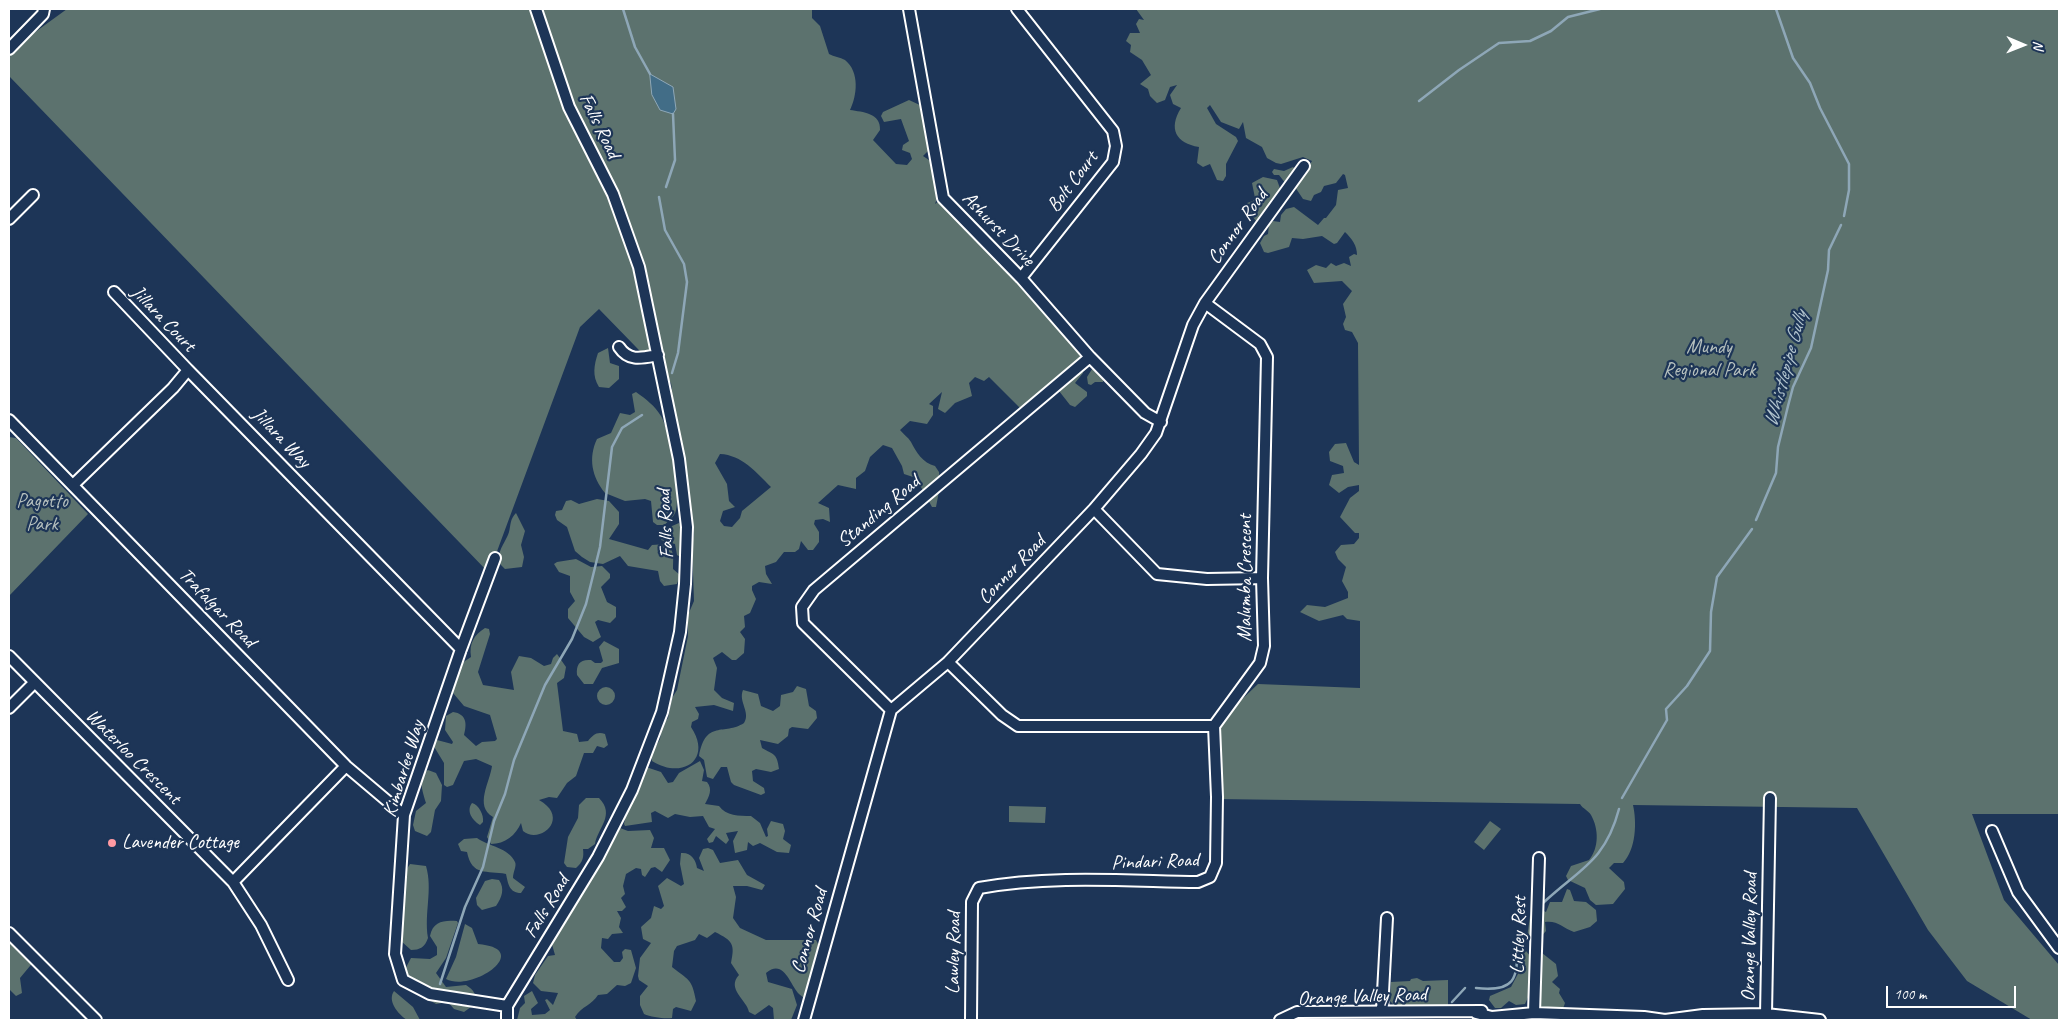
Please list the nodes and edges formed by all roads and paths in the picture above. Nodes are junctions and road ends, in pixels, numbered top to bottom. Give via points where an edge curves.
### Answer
1 (44, 9) edge
2 (536, 9) edge
3 (909, 9) edge
4 (1017, 9) edge
5 (9, 49) edge
6 (1304, 166) dead end
7 (33, 195) dead end
8 (9, 219) edge
9 (1021, 278) junction
10 (114, 292) dead end
11 (1205, 303) junction
12 (619, 347) dead end
13 (658, 354) junction
14 (1090, 357) junction
15 (188, 370) junction
16 (9, 420) edge
17 (1161, 422) junction
18 (73, 485) junction
19 (1094, 509) junction
20 (495, 558) dead end
21 (1262, 578) junction
22 (460, 650) junction
23 (9, 656) edge
24 (948, 662) junction
25 (34, 683) junction
26 (9, 708) edge
27 (891, 710) junction
28 (1214, 726) junction
29 (346, 766) junction
30 (1770, 798) dead end
31 (404, 815) junction
32 (1992, 831) dead end
33 (1539, 858) dead end
34 (233, 882) junction
35 (979, 888) joint
36 (1388, 918) dead end
37 (9, 933) edge
38 (2059, 948) edge
39 (288, 980) dead end
40 (507, 1006) junction
41 (1382, 1011) junction
42 (1530, 1013) junction
43 (1766, 1014) junction
44 (96, 1020) edge
45 (507, 1020) edge
46 (804, 1020) edge
47 (971, 1020) edge
48 (1280, 1020) edge
49 (1820, 1020) edge

1 - 5 street via 43,14
2 - 13 street, Falls Road via 570,111 610,189 632,244
3 - 9 street, Ashurst Drive via 943,198
4 - 9 street, Bolt Court via 1113,131 1116,146 1113,162
6 - 11 street, Connor Road
7 - 8 street
9 - 14 street, Ashurst Drive
10 - 15 street, Jillara Court
11 - 17 street, Connor Road via 1193,325
11 - 21 street, Malumba Crescent via 1260,344 1267,357
12 - 13 street via 627,357
13 - 40 street, Falls Road via 679,459 687,527 680,632 662,712 632,790 598,856
14 - 17 street, Ashurst Drive via 1145,413
14 - 27 street, Standing Road via 814,590 802,607 803,623
15 - 18 street
15 - 22 street, Jillara Way
16 - 18 street, Trafalgar Road
17 - 19 street, Connor Road via 1141,454
18 - 29 street, Trafalgar Road
19 - 21 street via 1157,574 1206,579
19 - 24 street, Connor Road
20 - 22 street, Kimbarlee Way
21 - 28 street, Malumba Crescent via 1264,646 1260,662
22 - 31 street, Kimbarlee Way
23 - 25 street, Waterloo Crescent
24 - 27 street, Connor Road
24 - 28 street via 1002,715 1018,726
25 - 26 street
25 - 34 street, Waterloo Crescent
27 - 46 street, Connor Road
28 - 35 street, Pindari Road via 1218,797 1216,863 1210,878 1198,882 1075,880
29 - 31 street, Trafalgar Road
29 - 34 street
30 - 43 street, Orange Valley Road
31 - 40 street, Kimbarlee Way via 395,954 402,980 430,994
32 - 38 street via 2018,892
33 - 42 street, Littley Rest
34 - 39 street, Waterloo Crescent via 261,925
35 - 47 street, Lawley Road via 972,902
36 - 41 street
37 - 44 street
40 - 45 street
41 - 42 street, Orange Valley Road via 1476,1013 1510,1009
41 - 48 street, Orange Valley Road via 1298,1012
42 - 43 street, Orange Valley Road via 1644,1017 1688,1012 1703,1015
43 - 49 street

